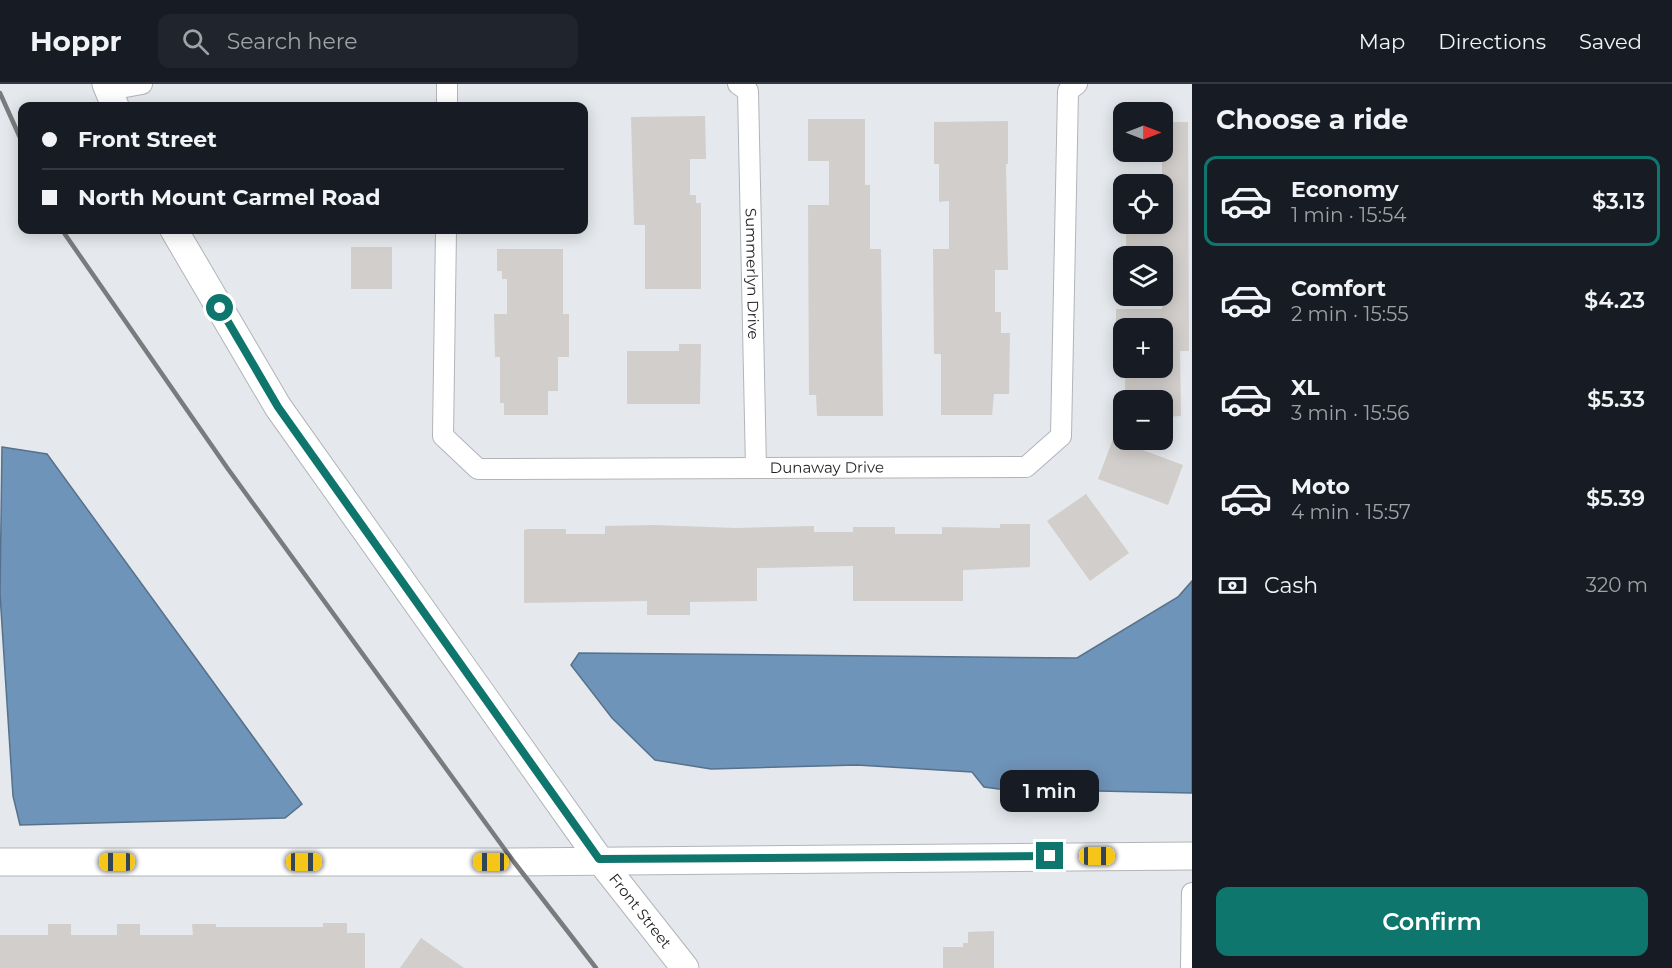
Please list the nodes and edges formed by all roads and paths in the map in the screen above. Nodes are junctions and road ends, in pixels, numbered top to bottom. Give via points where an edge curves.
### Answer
1 (142, 84) edge
2 (447, 84) edge
3 (738, 84) edge
4 (1077, 84) edge
5 (110, 94) edge
6 (447, 102) edge
7 (176, 234) edge
8 (446, 234) edge
9 (756, 468) junction
10 (1192, 856) edge
11 (599, 859) junction
12 (0, 862) edge
13 (1192, 893) edge
14 (685, 968) edge
15 (1191, 968) edge

1 - 5 street
2 - 6 street
3 - 9 street, Summerlyn Drive via 748,91
4 - 9 street, Dunaway Drive via 1068,91 1061,436 1026,467
7 - 11 street, Front Street via 278,407
8 - 9 street, Dunaway Drive via 443,436 478,470
10 - 11 street
11 - 12 street
11 - 14 street, Front Street
13 - 15 street

